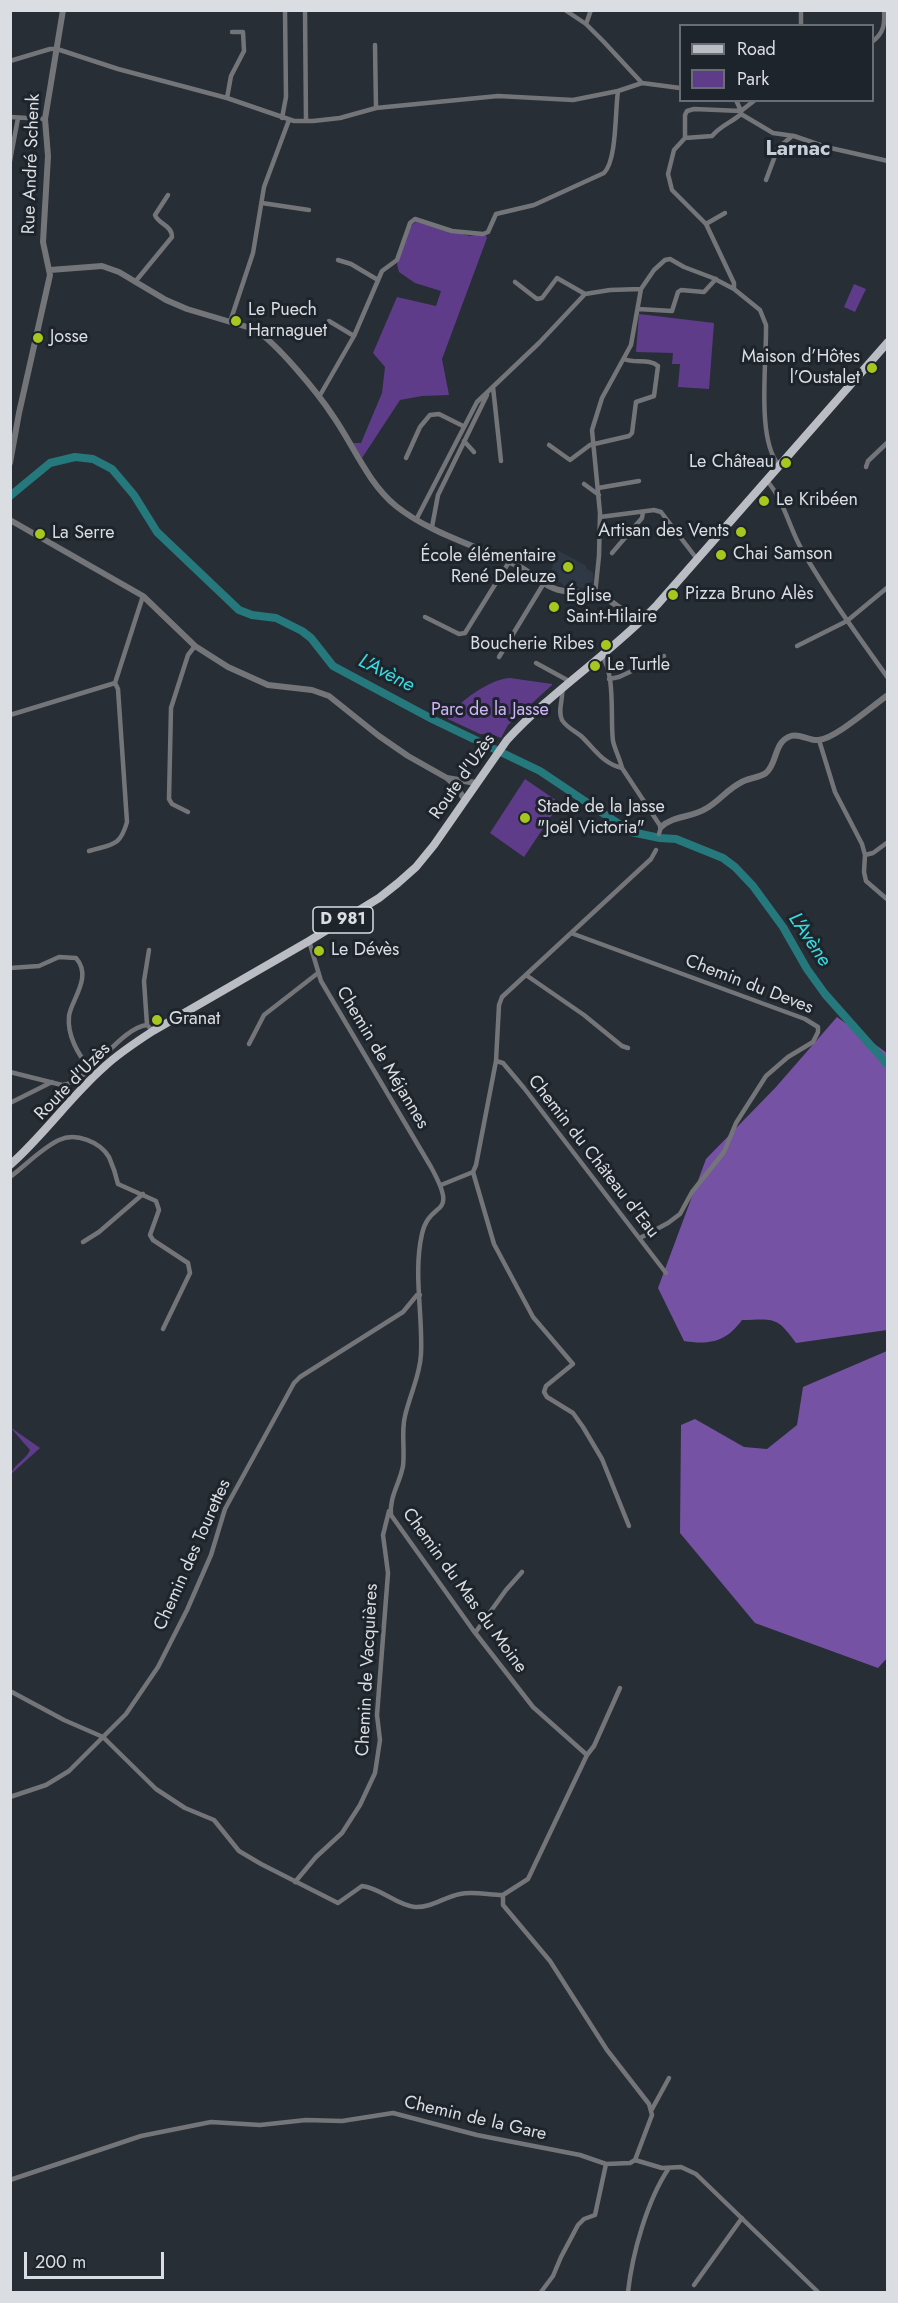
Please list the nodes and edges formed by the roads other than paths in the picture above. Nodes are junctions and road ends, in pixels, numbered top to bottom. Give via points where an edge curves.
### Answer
1 (63, 10) edge
2 (285, 10) edge
3 (305, 10) edge
4 (566, 10) edge
5 (591, 10) edge
6 (885, 12) edge
7 (585, 24) junction
8 (232, 32) dead end
9 (874, 41) edge
10 (375, 45) dead end
11 (57, 50) junction
12 (10, 61) edge
13 (642, 83) junction
14 (679, 88) edge
15 (618, 91) junction
16 (227, 98) junction
17 (737, 102) edge
18 (753, 102) edge
19 (376, 108) junction
20 (741, 112) junction
21 (10, 117) edge
22 (18, 118) junction
23 (45, 118) junction
24 (282, 118) junction
25 (289, 120) junction
26 (306, 121) junction
27 (794, 136) junction
28 (685, 138) junction
29 (10, 161) edge
30 (888, 161) edge
31 (766, 180) dead end
32 (168, 195) dead end
33 (262, 203) junction
34 (309, 210) dead end
35 (725, 213) dead end
36 (706, 224) junction
37 (338, 260) dead end
38 (50, 270) junction
39 (716, 279) junction
40 (378, 280) junction
41 (135, 282) junction
42 (515, 282) dead end
43 (641, 289) junction
44 (734, 289) junction
45 (585, 294) junction
46 (638, 309) junction
47 (329, 321) dead end
48 (230, 322) junction
49 (354, 336) junction
50 (888, 342) edge
51 (624, 359) junction
52 (493, 387) junction
53 (488, 392) junction
54 (319, 397) junction
55 (463, 426) junction
56 (464, 441) junction
57 (888, 442) edge
58 (549, 444) dead end
59 (593, 444) junction
60 (474, 452) dead end
61 (406, 458) dead end
62 (11, 461) edge
63 (501, 461) dead end
64 (779, 465) junction
65 (866, 467) dead end
66 (766, 480) junction
67 (639, 481) dead end
68 (585, 484) dead end
69 (598, 488) junction
70 (599, 495) junction
71 (643, 512) junction
72 (600, 517) junction
73 (10, 520) edge
74 (416, 520) junction
75 (432, 527) junction
76 (612, 553) dead end
77 (697, 559) junction
78 (509, 562) junction
79 (544, 583) junction
80 (888, 587) edge
81 (595, 594) junction
82 (143, 596) junction
83 (425, 617) dead end
84 (847, 621) junction
85 (639, 624) junction
86 (195, 646) junction
87 (797, 646) dead end
88 (601, 655) junction
89 (664, 656) dead end
90 (499, 657) dead end
91 (536, 663) dead end
92 (888, 678) edge
93 (609, 679) junction
94 (570, 681) junction
95 (115, 683) junction
96 (562, 687) junction
97 (888, 695) edge
98 (548, 698) junction
99 (560, 710) junction
100 (10, 715) edge
101 (819, 740) junction
102 (622, 768) junction
103 (447, 778) junction
104 (476, 783) junction
105 (465, 800) junction
106 (188, 812) dead end
107 (660, 830) joint
108 (888, 842) edge
109 (656, 850) dead end
110 (89, 851) dead end
111 (865, 855) junction
112 (888, 900) edge
113 (571, 933) junction
114 (309, 941) junction
115 (149, 951) dead end
116 (10, 968) edge
117 (318, 973) junction
118 (526, 975) junction
119 (150, 1028) junction
120 (249, 1044) dead end
121 (628, 1048) dead end
122 (496, 1061) junction
123 (90, 1068) junction
124 (10, 1072) edge
125 (52, 1082) junction
126 (10, 1103) edge
127 (10, 1165) edge
128 (472, 1172) junction
129 (10, 1177) edge
130 (441, 1185) junction
131 (143, 1194) junction
132 (640, 1238) junction
133 (83, 1242) dead end
134 (666, 1273) dead end
135 (420, 1295) junction
136 (163, 1329) dead end
137 (390, 1506) junction
138 (629, 1526) dead end
139 (522, 1572) dead end
140 (475, 1633) junction
141 (620, 1688) dead end
142 (10, 1691) edge
143 (103, 1737) junction
144 (587, 1755) junction
145 (10, 1797) edge
146 (295, 1882) junction
147 (502, 1895) junction
148 (669, 2078) dead end
149 (651, 2111) junction
150 (635, 2160) junction
151 (606, 2164) junction
152 (669, 2168) junction
153 (10, 2180) edge
154 (742, 2218) junction
155 (694, 2285) dead end
156 (541, 2292) edge
157 (628, 2292) edge
158 (818, 2292) edge

1 - 11 street, Rue André Schenk
2 - 24 street via 286,98
3 - 26 street
4 - 7 street
5 - 7 street
6 - 9 street via 884,30
7 - 13 street
8 - 16 street via 243,32 244,51 231,76
10 - 19 street
11 - 12 street
11 - 16 street
11 - 23 street, Rue André Schenk
13 - 14 street
13 - 15 street
15 - 19 street via 573,100 498,96
15 - 40 street via 613,157 604,173 534,205 495,214 488,232 483,234 452,231 415,219 398,260 382,271
16 - 24 street
17 - 20 street
18 - 20 street
19 - 26 street via 340,118
20 - 27 street via 773,133
20 - 28 street via 712,136
20 - 28 street via 687,111
21 - 22 street
22 - 23 street
22 - 29 street
23 - 38 street, Rue André Schenk via 48,156 43,242
24 - 25 street
25 - 26 street
25 - 33 street via 264,187
27 - 30 street
27 - 31 street via 778,148
28 - 36 street via 675,150 668,174 672,190
32 - 41 street via 155,215 170,229 172,237
33 - 34 street
33 - 48 street via 253,253
35 - 36 street
36 - 44 street
37 - 40 street
38 - 41 street via 102,266
38 - 62 street, Rue André Schenk
39 - 43 street via 665,260
39 - 44 street
39 - 46 street via 704,292 678,292 672,311
40 - 49 street
41 - 48 street via 187,309
42 - 45 street via 537,299 557,279
43 - 45 street
43 - 46 street
44 - 64 street via 760,310 766,325 765,412 771,456
45 - 52 street
46 - 51 street via 633,338
47 - 49 street
48 - 54 street via 262,333
49 - 54 street
50 - 64 main road, Route d'Uzès / D 981
51 - 59 street via 595,414
51 - 59 street via 658,366 656,393 636,402 634,430 629,436
52 - 53 street
52 - 63 street
53 - 55 street
53 - 56 street
54 - 74 street via 370,478 394,505
55 - 61 street via 439,414 430,415
55 - 74 street
56 - 60 street
56 - 75 street via 438,495
57 - 65 street
58 - 59 street via 570,460
59 - 69 street
64 - 66 main road, Route d'Uzès / D 981
66 - 77 main road, Route d'Uzès / D 981
66 - 84 street via 775,491 801,549
67 - 69 street
68 - 70 street
69 - 70 street
70 - 72 street
71 - 72 street
71 - 76 street
71 - 77 street via 661,512
72 - 81 street
73 - 82 street
74 - 75 street
75 - 78 street
77 - 85 main road, Route d'Uzès / D 981
78 - 79 street
78 - 83 street via 465,633 459,634
79 - 81 street via 560,591
79 - 90 street
80 - 84 street
81 - 85 street
82 - 86 street
82 - 95 street
84 - 87 street
84 - 92 street
85 - 88 main road, Route d'Uzès / D 981
86 - 103 street via 256,681 325,694 398,749
86 - 106 street via 188,655 170,712 170,799
88 - 93 street
88 - 94 main road, Route d'Uzès / D 981
89 - 93 street
91 - 94 street
93 - 102 street via 613,742
94 - 96 main road, Route d'Uzès / D 981
95 - 100 street
95 - 110 street via 127,822 123,837
96 - 98 main road, Route d'Uzès / D 981
96 - 99 street
97 - 101 street via 842,729
98 - 99 street
98 - 104 main road, Route d'Uzès / D 981 via 507,740
99 - 102 street via 564,723 592,751
101 - 107 street via 789,736 777,749 766,773 739,783 701,812 668,820
101 - 111 street via 835,792
102 - 107 street
103 - 104 street
103 - 105 street
104 - 105 main road, Route d'Uzès / D 981
105 - 114 main road, Route d'Uzès / D 981 via 423,858 398,883
108 - 111 street
109 - 113 street
111 - 112 street via 866,881
113 - 118 street
113 - 132 street, Chemin du Deves via 818,1027 813,1042 766,1076 736,1123 724,1152 680,1214
114 - 117 street, Chemin de Méjannes
114 - 119 main road, Route d'Uzès / D 981
115 - 119 street via 144,981
116 - 123 street via 39,966 59,957 76,958 82,978 69,1014 70,1025 80,1057
117 - 120 street via 264,1015
117 - 130 street, Chemin de Méjannes
118 - 121 street
118 - 122 street via 500,1001
119 - 123 street via 141,1026
119 - 127 main road, Route d'Uzès / D 981 via 104,1067
122 - 128 street
122 - 132 street, Chemin du Château d'Eau via 503,1063 524,1088
123 - 125 street via 69,1085
124 - 125 street
125 - 126 street
128 - 130 street
128 - 138 street via 494,1244 533,1317 573,1364 544,1392 573,1413 583,1427 602,1459
129 - 131 street via 58,1140 72,1137 102,1148 110,1158 118,1184
130 - 135 street, Chemin du Mas du Moine via 443,1206 422,1234
131 - 133 street
131 - 136 street via 156,1201 159,1210 150,1235 153,1240 190,1267
132 - 134 street, Chemin du Château d'Eau
135 - 137 street, Chemin du Mas du Moine via 418,1378 404,1417 403,1466
135 - 143 street, Chemin des Tourettes via 403,1312 294,1383 225,1509 211,1555 158,1667 126,1714
137 - 140 street, Chemin du Mas du Moine via 402,1533
137 - 146 street, Chemin de Vacquières via 383,1535 388,1572 375,1773 342,1833
139 - 140 street
140 - 144 street, Chemin du Mas du Moine via 532,1707
141 - 144 street
142 - 143 street
143 - 145 street, Chemin des Tourettes via 69,1771 46,1785
143 - 146 street via 156,1789 185,1808 214,1820 239,1851
144 - 147 street via 528,1879
146 - 147 street via 338,1903 362,1886 374,1887 412,1907 429,1907 463,1893
147 - 149 street via 503,1905 550,1961
148 - 149 street
149 - 150 street
150 - 151 street, Chemin de la Gare
150 - 152 street, Chemin de la Gare
151 - 153 street, Chemin de la Gare via 393,2113 342,2121 260,2125 211,2122 141,2136
151 - 156 street via 595,2215 578,2225
152 - 154 street, Chemin de la Gare via 681,2167 696,2174
152 - 157 street via 636,2250
154 - 155 street
154 - 158 street, Chemin de la Gare

